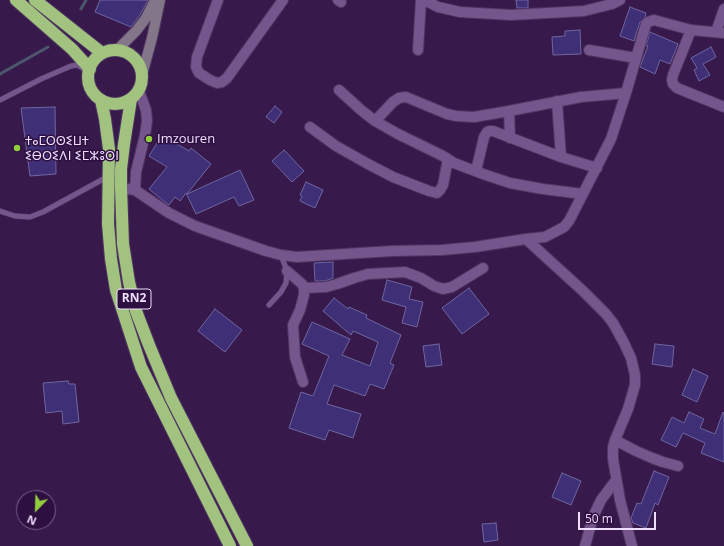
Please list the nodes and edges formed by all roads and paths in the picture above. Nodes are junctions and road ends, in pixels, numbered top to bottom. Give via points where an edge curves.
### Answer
1 (16, 0) edge
2 (35, 0) edge
3 (155, 0) edge
4 (160, 0) edge
5 (218, 0) edge
6 (283, 0) edge
7 (421, 0) edge
8 (424, 0) edge
9 (620, 0) edge
10 (724, 9) edge
11 (691, 30) junction
12 (720, 32) edge
13 (117, 50) junction
14 (418, 50) dead end
15 (589, 50) dead end
16 (102, 53) junction
17 (636, 58) junction
18 (89, 71) junction
19 (142, 75) junction
20 (339, 90) dead end
21 (626, 93) junction
22 (135, 95) junction
23 (0, 100) edge
24 (101, 100) junction
25 (557, 101) junction
26 (724, 107) edge
27 (509, 111) junction
28 (375, 121) junction
29 (310, 127) dead end
30 (510, 138) junction
31 (561, 157) junction
32 (448, 159) junction
33 (596, 168) junction
34 (476, 172) junction
35 (108, 176) junction
36 (121, 188) junction
37 (135, 190) junction
38 (583, 194) junction
39 (0, 211) edge
40 (526, 238) junction
41 (280, 255) junction
42 (483, 268) dead end
43 (287, 271) junction
44 (304, 288) junction
45 (269, 305) dead end
46 (303, 382) dead end
47 (615, 440) junction
48 (678, 466) dead end
49 (616, 480) junction
50 (230, 546) edge
51 (247, 546) edge
52 (584, 546) edge
53 (632, 546) edge

1 - 18 highway, RN2 via 72,49
2 - 16 highway
3 - 13 street via 146,18
4 - 19 street
5 - 6 street via 197,57 196,67 210,80 217,82 227,78
7 - 14 street
8 - 9 street via 438,7 460,12 511,15 584,10
10 - 12 street
11 - 12 street
11 - 17 street via 654,20 648,22
11 - 26 street via 673,75 673,84 677,88
13 - 16 highway
13 - 19 highway via 126,52 134,58 140,66
15 - 17 street
16 - 18 highway via 92,63
17 - 21 street
18 - 23 lane via 77,65 71,66
18 - 24 highway, RN2 via 91,88
19 - 22 highway, RN2 via 142,83
20 - 28 street
21 - 25 street
21 - 33 street via 611,139
22 - 24 highway via 121,103 114,104
22 - 36 highway, RN2 via 124,144
22 - 37 street via 146,110 147,121 136,172
24 - 35 highway, RN2 via 109,149
25 - 27 street
25 - 31 street
27 - 28 street via 474,117 456,116 406,97 393,102
27 - 30 street
28 - 32 street
29 - 32 street via 336,146 368,164 393,177 436,193 443,185
30 - 31 street
30 - 34 street via 493,131 487,132
31 - 33 street
32 - 34 street
33 - 38 street
34 - 38 street via 510,183
35 - 39 lane via 43,212 30,216 15,216
35 - 50 highway, RN2 via 108,224 116,290 141,367
36 - 37 street
36 - 51 highway, RN2 via 123,244 136,311 171,398
37 - 41 street via 169,213 195,226
38 - 40 street via 564,227 545,237
40 - 41 street via 442,250 296,257
40 - 47 street via 606,314 629,353 635,385
41 - 43 lane
42 - 44 street via 452,287 442,289 405,272 368,274 326,287
43 - 44 street
43 - 45 lane via 286,283
44 - 46 street via 300,310 293,325 295,357
47 - 48 street via 652,458
47 - 49 street via 613,459
49 - 52 street via 601,500
49 - 53 street

